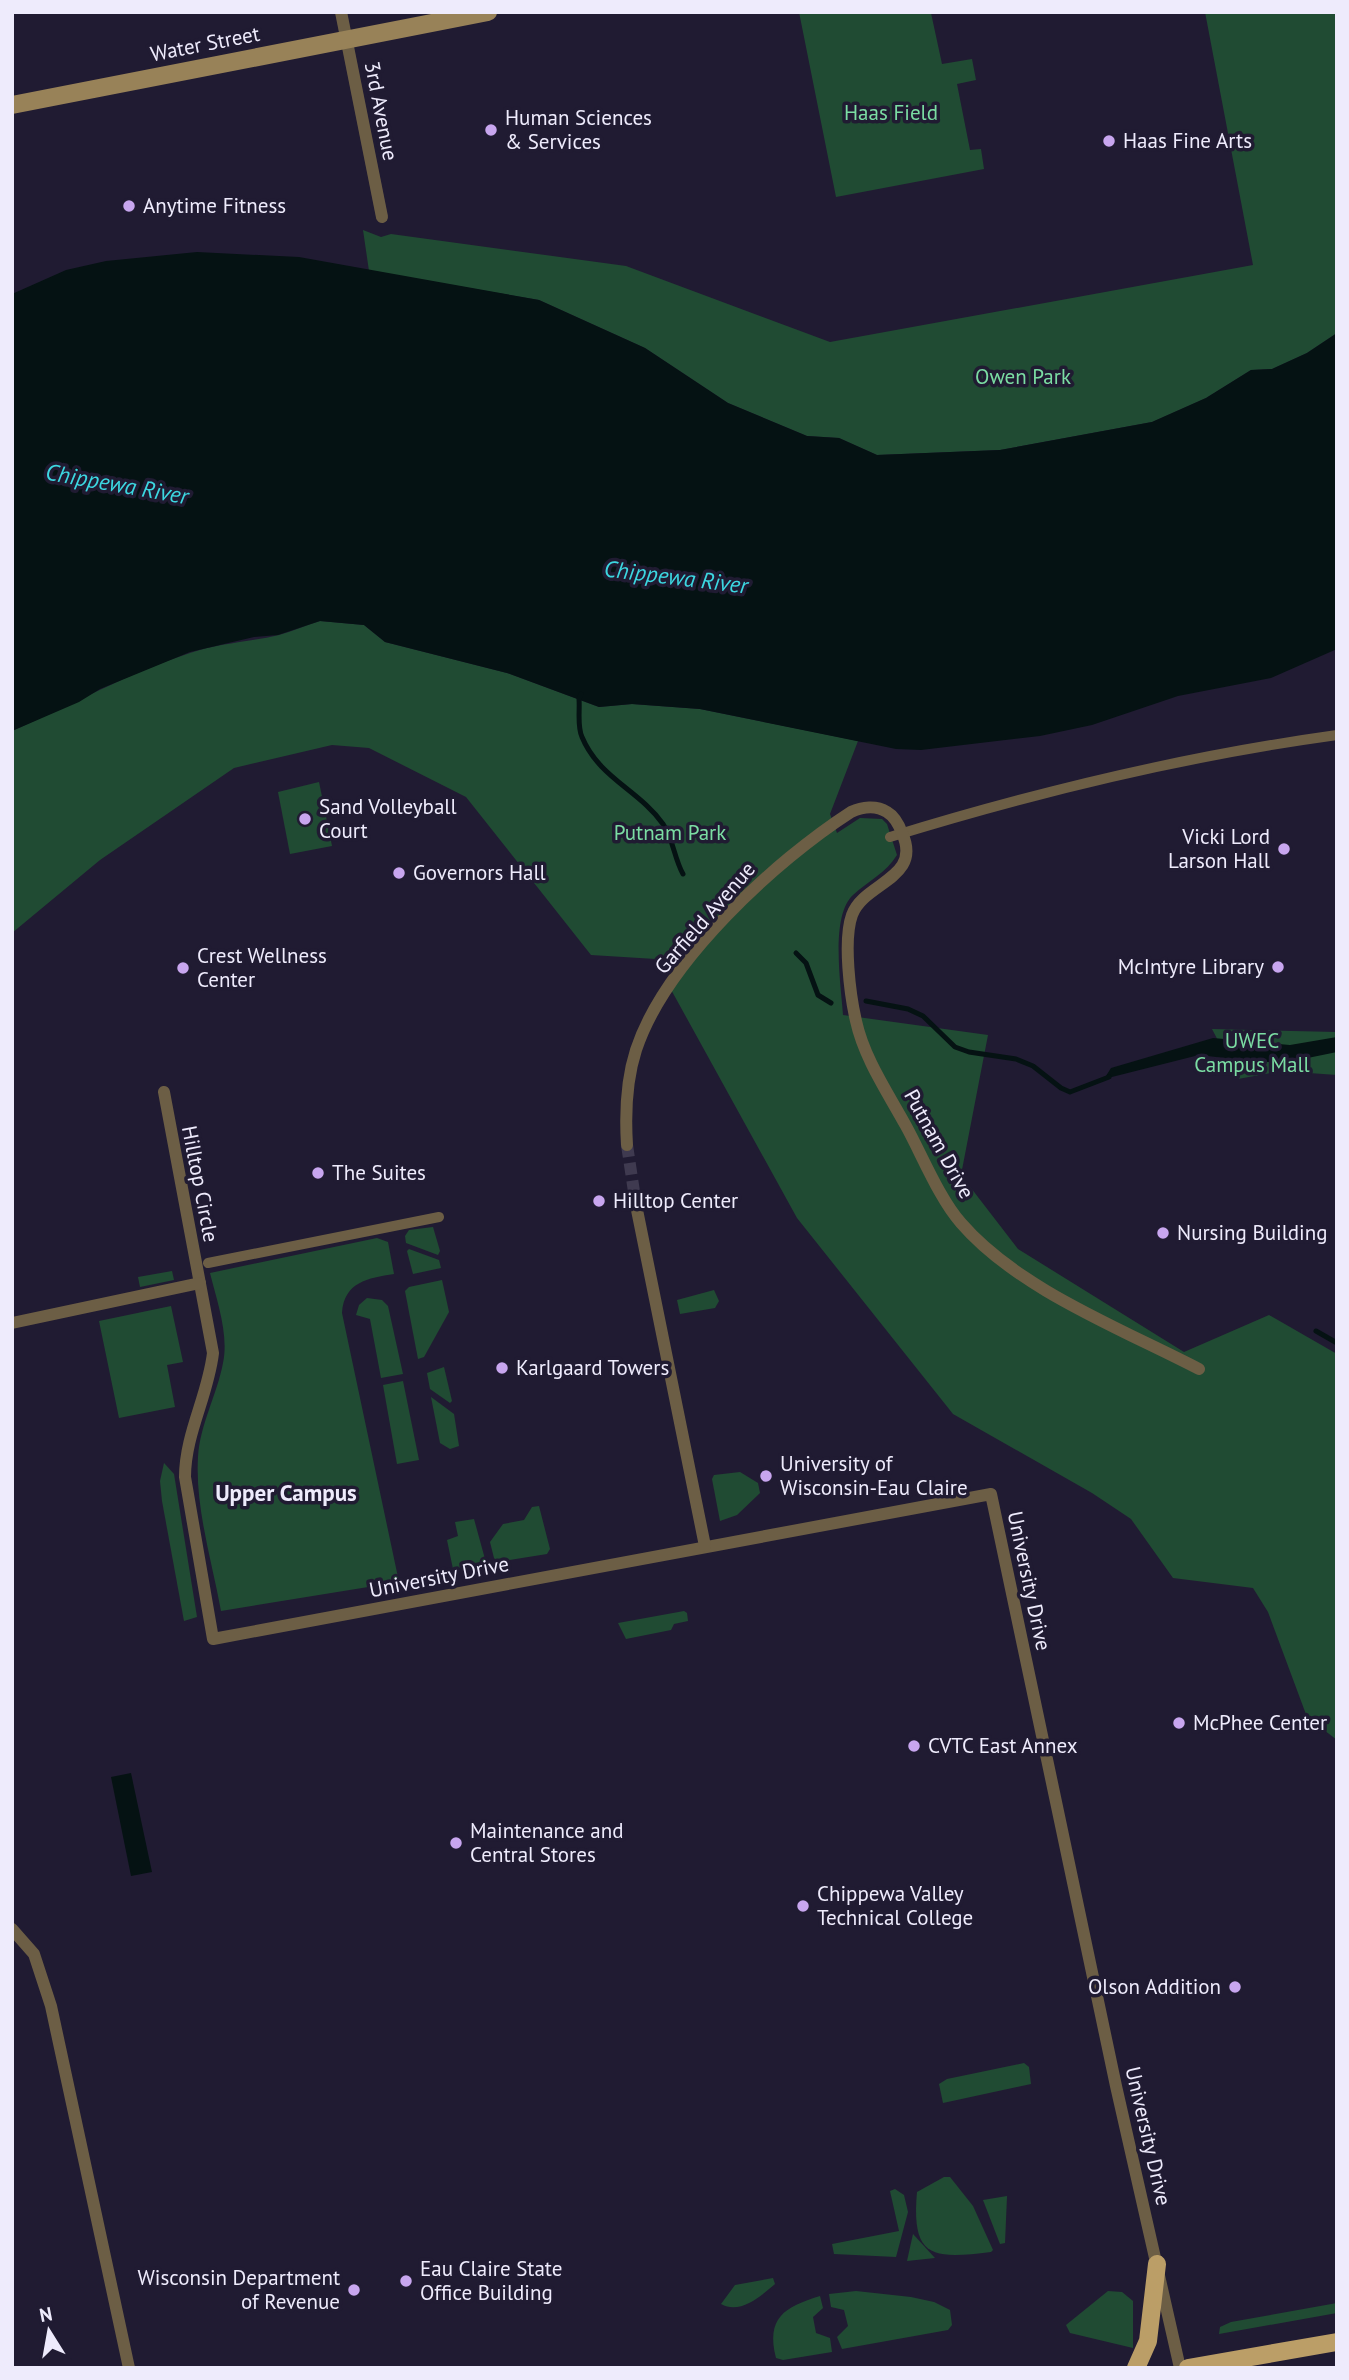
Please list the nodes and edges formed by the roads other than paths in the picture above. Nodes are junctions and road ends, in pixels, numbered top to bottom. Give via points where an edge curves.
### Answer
1 (341, 12) edge
2 (488, 12) edge
3 (347, 40) junction
4 (12, 105) edge
5 (382, 217) dead end
6 (1337, 734) edge
7 (896, 835) junction
8 (164, 1092) dead end
9 (626, 1145) tunnel mouth
10 (636, 1205) tunnel mouth
11 (439, 1217) dead end
12 (208, 1264) dead end
13 (200, 1283) junction
14 (12, 1323) edge
15 (1199, 1369) dead end
16 (705, 1546) junction
17 (213, 1639) joint
18 (12, 1929) edge
19 (1157, 2264) junction
20 (1337, 2342) edge
21 (129, 2368) edge
22 (1136, 2368) edge
23 (1180, 2368) edge
24 (1188, 2368) edge

1 - 3 street, 3rd Avenue
2 - 3 main road, Water Street
3 - 4 main road, Water Street
3 - 5 street, 3rd Avenue
6 - 7 street via 1220,753 1036,794
7 - 9 street, Garfield Avenue via 894,818 883,810 851,812 757,883 699,949 657,1004 636,1052 627,1094
7 - 15 street, Putnam Drive via 907,846 906,860 852,916 852,1002 863,1046 944,1195 960,1222 1021,1277
8 - 13 street, Hilltop Circle
10 - 16 street
11 - 12 street
13 - 14 street
13 - 17 street, Hilltop Circle via 213,1353 210,1378 185,1456 185,1477
16 - 17 street, University Drive
16 - 19 street, University Drive via 991,1494
18 - 21 street via 34,1954 51,2006
19 - 22 main road via 1148,2341
19 - 23 street, University Drive
20 - 24 main road

